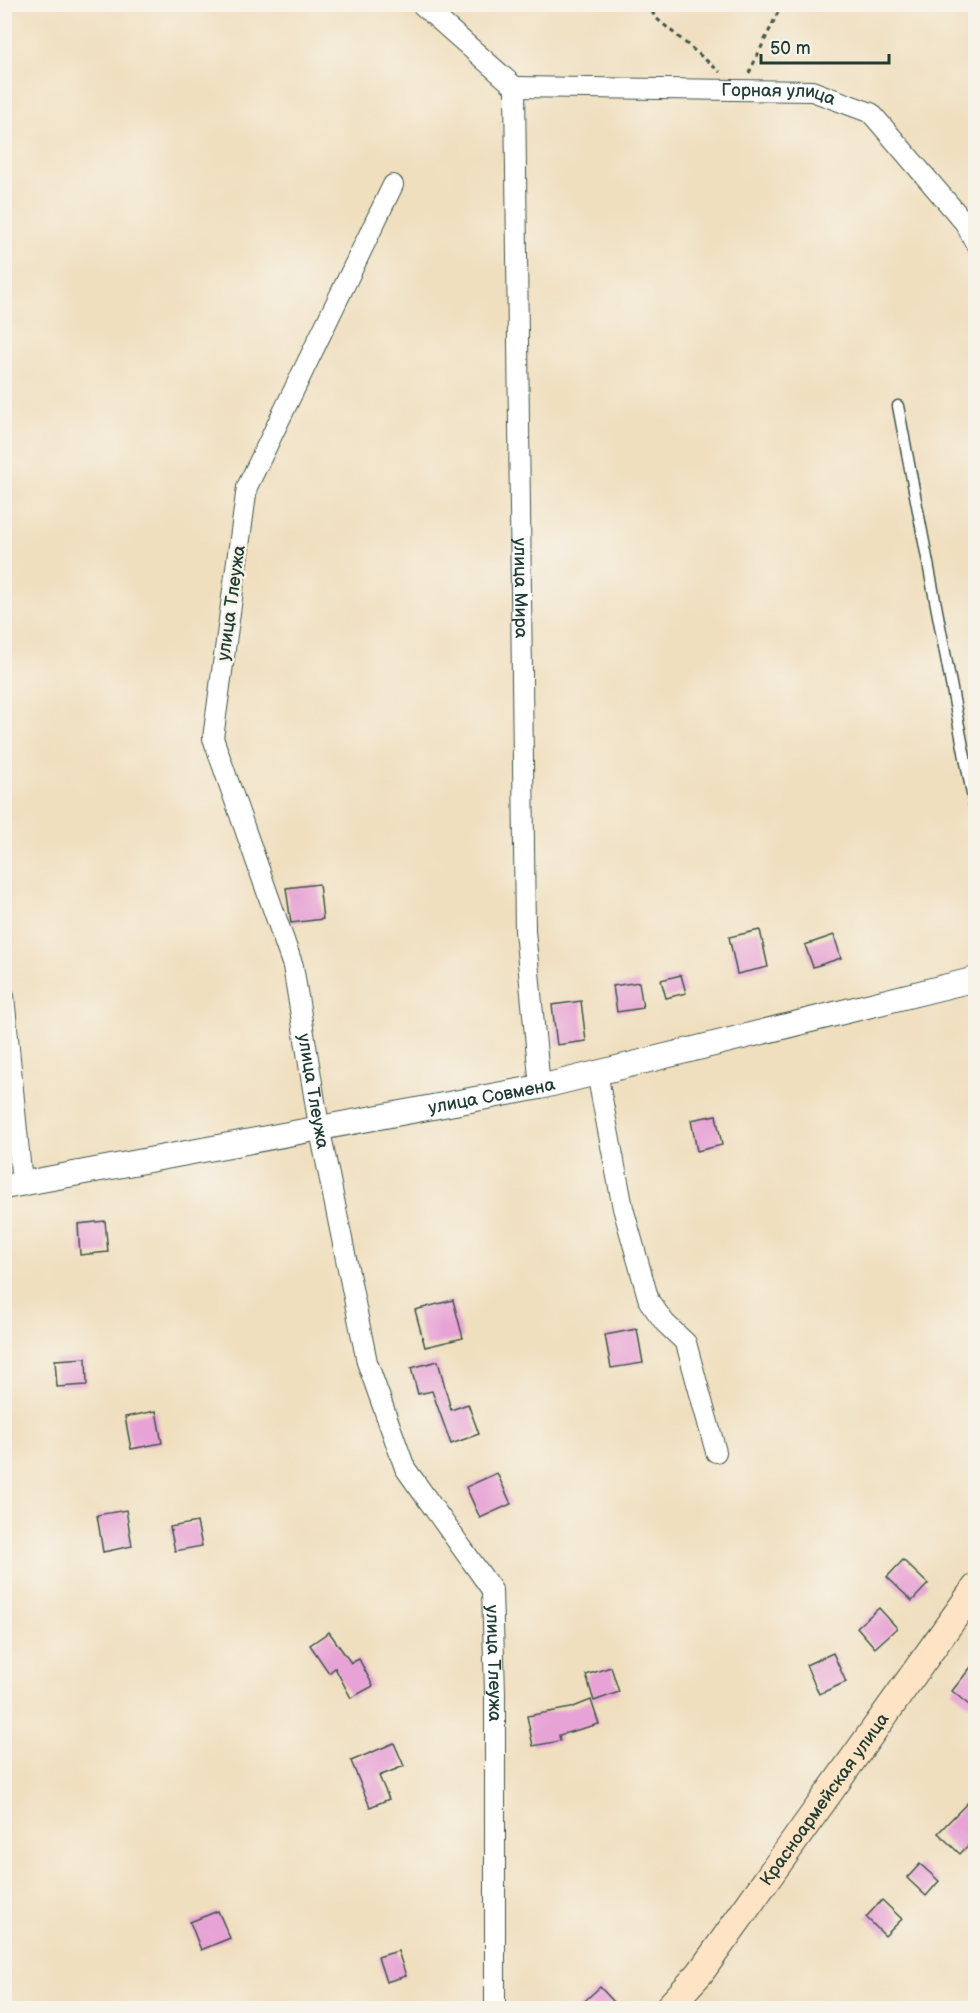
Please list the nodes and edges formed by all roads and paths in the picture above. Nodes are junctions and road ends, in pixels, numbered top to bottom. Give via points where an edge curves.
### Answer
1 (421, 4) edge
2 (647, 4) edge
3 (782, 4) edge
4 (515, 87) junction
5 (741, 90) junction
6 (393, 185) dead end
7 (975, 244) edge
8 (898, 406) dead end
9 (975, 815) edge
10 (975, 979) edge
11 (4, 996) edge
12 (597, 1072) junction
13 (540, 1086) junction
14 (319, 1126) junction
15 (13, 1185) edge
16 (716, 1452) dead end
17 (975, 1587) edge
18 (495, 2008) edge
19 (668, 2008) edge

1 - 4 street
2 - 5 path via 656,18
3 - 5 path
4 - 5 street, Горная улица
4 - 13 street, улица Мира via 525,931
5 - 7 street, Горная улица via 812,91 871,113 965,223
6 - 14 street, улица Тлеужа via 247,487 213,738 293,966
8 - 9 lane
10 - 12 street, улица Совмена
11 - 15 street
12 - 13 street, улица Совмена
12 - 16 street via 623,1208 649,1301 686,1343
13 - 14 street, улица Совмена
14 - 15 street, улица Совмена
14 - 18 street, улица Тлеужа via 367,1362 405,1468 492,1590
17 - 19 main road, Красноармейская улица via 700,1973

